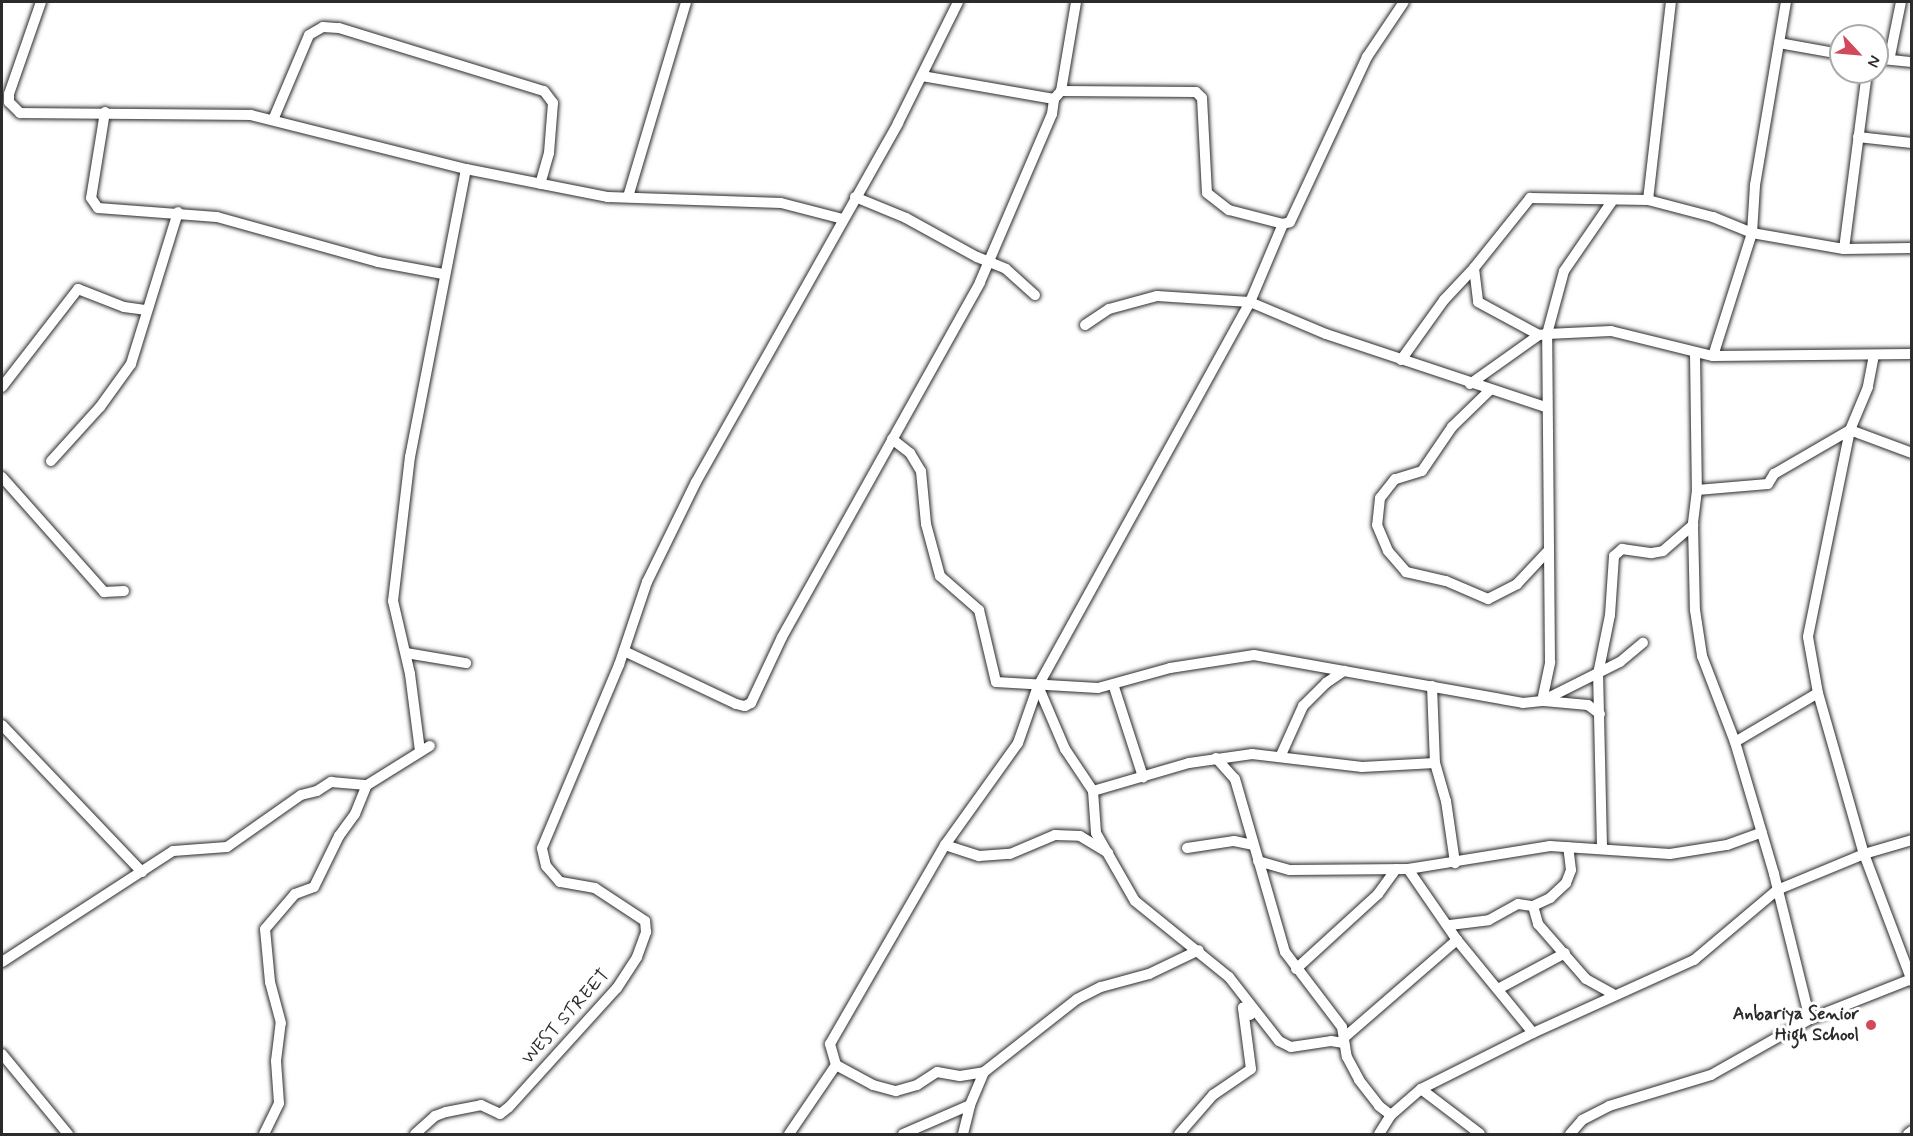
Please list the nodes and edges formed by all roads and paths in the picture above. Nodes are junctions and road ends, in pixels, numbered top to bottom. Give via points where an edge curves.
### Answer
1 (41, 2) edge
2 (686, 2) edge
3 (958, 2) edge
4 (1076, 2) edge
5 (1404, 2) edge
6 (1671, 2) edge
7 (1786, 2) edge
8 (1901, 2) edge
9 (1779, 44) junction
10 (1829, 52) edge
11 (1889, 56) edge
12 (1889, 59) edge
13 (1911, 62) edge
14 (922, 76) junction
15 (1865, 84) edge
16 (1058, 95) junction
17 (105, 112) junction
18 (273, 120) junction
19 (1858, 137) junction
20 (1911, 143) edge
21 (466, 169) junction
22 (540, 184) junction
23 (628, 197) junction
24 (855, 197) junction
25 (1613, 200) junction
26 (1648, 200) junction
27 (178, 212) junction
28 (843, 219) junction
29 (1283, 224) junction
30 (1752, 233) junction
31 (1911, 248) edge
32 (1844, 249) junction
33 (989, 262) junction
34 (1474, 268) junction
35 (443, 274) junction
36 (1035, 295) dead end
37 (1250, 302) junction
38 (145, 310) junction
39 (1085, 324) dead end
40 (1543, 335) junction
41 (1695, 354) junction
42 (1911, 354) edge
43 (1713, 356) junction
44 (1874, 356) junction
45 (1401, 360) junction
46 (1470, 384) junction
47 (2, 387) edge
48 (1490, 390) junction
49 (1546, 408) junction
50 (1850, 430) junction
51 (892, 439) junction
52 (1911, 453) edge
53 (51, 462) dead end
54 (2, 477) edge
55 (1697, 490) junction
56 (1693, 525) junction
57 (1547, 552) junction
58 (124, 591) dead end
59 (1643, 643) dead end
60 (624, 651) junction
61 (406, 652) junction
62 (466, 663) dead end
63 (1344, 671) junction
64 (1598, 674) junction
65 (1038, 686) junction
66 (1432, 686) junction
67 (1114, 687) junction
68 (1818, 693) junction
69 (1542, 701) junction
70 (1600, 714) junction
71 (2, 725) edge
72 (1736, 742) junction
73 (1281, 755) junction
74 (1216, 758) junction
75 (1435, 763) junction
76 (1143, 777) junction
77 (367, 785) junction
78 (1093, 791) junction
79 (1762, 832) junction
80 (1911, 840) edge
81 (945, 845) junction
82 (1253, 845) junction
83 (1568, 847) junction
84 (1602, 847) junction
85 (1187, 848) dead end
86 (1864, 854) junction
87 (1112, 855) junction
88 (1258, 861) junction
89 (1455, 863) junction
90 (1396, 869) junction
91 (1408, 869) junction
92 (142, 872) junction
93 (1777, 890) junction
94 (1533, 906) junction
95 (1450, 925) junction
96 (1457, 940) junction
97 (1198, 950) junction
98 (1566, 953) junction
99 (2, 962) edge
100 (1296, 969) junction
101 (1910, 981) edge
102 (1498, 989) junction
103 (1615, 995) junction
104 (1810, 1019) junction
105 (1533, 1033) junction
106 (1345, 1040) junction
107 (1279, 1041) junction
108 (2, 1054) edge
109 (836, 1065) junction
110 (984, 1072) junction
111 (1422, 1089) junction
112 (970, 1105) junction
113 (1391, 1115) junction
114 (1911, 1131) edge
115 (68, 1134) edge
116 (264, 1134) edge
117 (415, 1134) edge
118 (789, 1134) edge
119 (903, 1134) edge
120 (963, 1134) edge
121 (1179, 1134) edge
122 (1379, 1134) edge
123 (1480, 1134) edge
124 (1570, 1134) edge
125 (1908, 1134) edge

1 - 17 street via 16,67 9,102 20,112 32,114
2 - 23 street
3 - 14 street
4 - 16 street
5 - 29 street via 1367,57 1290,222
6 - 26 street
7 - 9 street
8 - 11 street
9 - 10 street
9 - 30 street via 1755,185
12 - 13 street
14 - 16 street
14 - 24 street
15 - 19 street
16 - 29 street via 1196,92 1202,98 1207,193 1229,210
16 - 33 street
17 - 18 street via 212,114
17 - 27 street via 91,198 98,208
18 - 21 street
18 - 22 street via 309,35 323,27 339,28 544,91 553,103 549,153
19 - 20 street
19 - 32 street
21 - 22 street
21 - 35 street
22 - 23 street
23 - 28 street via 781,203
24 - 28 street
24 - 33 street via 906,218
25 - 26 street
25 - 34 street via 1530,198
25 - 40 street via 1564,271
26 - 30 street via 1713,217
27 - 35 street via 217,217 369,259
27 - 38 street
28 - 60 street via 696,482 647,582
29 - 37 street
30 - 32 street
30 - 43 street
31 - 32 street
33 - 36 street via 1006,269
33 - 51 street
34 - 40 street via 1478,302
34 - 45 street via 1444,300
35 - 61 street via 410,457 393,601
37 - 39 street via 1156,296 1109,309
37 - 45 street
37 - 65 street
38 - 47 street via 124,308 78,290
38 - 53 street via 131,364 100,407
40 - 41 street via 1611,331
40 - 46 street
40 - 49 street
41 - 43 street
41 - 55 street
42 - 44 street
43 - 44 street
44 - 50 street via 1868,387
45 - 46 street
46 - 48 street
48 - 49 street
48 - 57 street via 1452,427 1422,471 1395,479 1380,498 1377,525 1388,551 1406,572 1446,581 1488,599 1517,584
49 - 57 street
50 - 52 street
50 - 55 street via 1774,474 1768,484
50 - 68 street via 1809,618 1810,656
51 - 60 street via 782,637 751,703 736,704
51 - 65 street via 910,453 921,471 926,524 940,576 979,610 996,682
54 - 58 street via 104,592
55 - 56 street
56 - 64 street via 1664,551 1622,549 1614,556 1610,615
56 - 72 street via 1695,610 1702,656
57 - 69 street via 1550,662
59 - 64 street
60 - 117 street, WEST STREET via 542,848 546,866 560,882 595,888 645,921 646,932 637,957 617,988 509,1107 500,1114 481,1105 446,1112 435,1116
61 - 62 street
61 - 77 street via 425,748
63 - 66 street
63 - 67 street via 1272,656 1235,657 1170,668
63 - 73 street via 1326,682 1303,706
64 - 69 street
64 - 70 street
65 - 67 street
65 - 78 street via 1065,748
65 - 81 street via 1018,743
66 - 69 street via 1523,703
66 - 75 street
67 - 76 street
68 - 72 street
68 - 86 street
69 - 70 street via 1588,705
70 - 84 street
71 - 92 street
72 - 79 street
73 - 74 street
73 - 75 street via 1362,767
74 - 76 street
74 - 82 street via 1236,779
75 - 89 street via 1446,801
76 - 78 street
77 - 92 street via 331,782 282,805 226,847 173,851
77 - 116 street via 356,814 339,836 314,887 295,894 265,929 270,982 281,1023 276,1061 279,1103
78 - 87 street via 1096,833
79 - 84 street via 1693,852 1670,854
79 - 93 street
80 - 86 street
81 - 87 street via 980,856 1010,855 1055,834 1080,836
81 - 109 street via 830,1044
82 - 85 street via 1233,841
82 - 88 street
83 - 84 street
83 - 89 street via 1550,846
83 - 94 street via 1571,870 1566,883 1551,898
86 - 93 street
86 - 101 street
87 - 97 street via 1135,901 1157,923
88 - 90 street via 1290,870
88 - 100 street via 1281,944
89 - 91 street
90 - 91 street
90 - 100 street via 1378,894
91 - 95 street
92 - 99 street
93 - 103 street via 1694,960
93 - 104 street
94 - 95 street via 1518,904 1489,920
94 - 98 street via 1538,924
95 - 96 street
96 - 102 street
96 - 106 street
97 - 107 street via 1229,977
97 - 110 street via 1149,974 1101,987 1077,999
98 - 102 street
98 - 103 street via 1586,979
100 - 106 street
101 - 104 street
102 - 105 street
103 - 105 street
104 - 124 street via 1710,1075 1609,1106 1582,1120
105 - 111 street
106 - 107 street via 1291,1047
106 - 113 street via 1359,1080
107 - 121 street via 1257,1026 1243,1008 1251,1069 1213,1095
108 - 115 street
109 - 110 street via 873,1085 896,1091 917,1086 937,1072 960,1076
109 - 118 street
110 - 112 street
111 - 113 street
111 - 123 street
112 - 119 street
112 - 120 street
113 - 122 street
114 - 125 street

